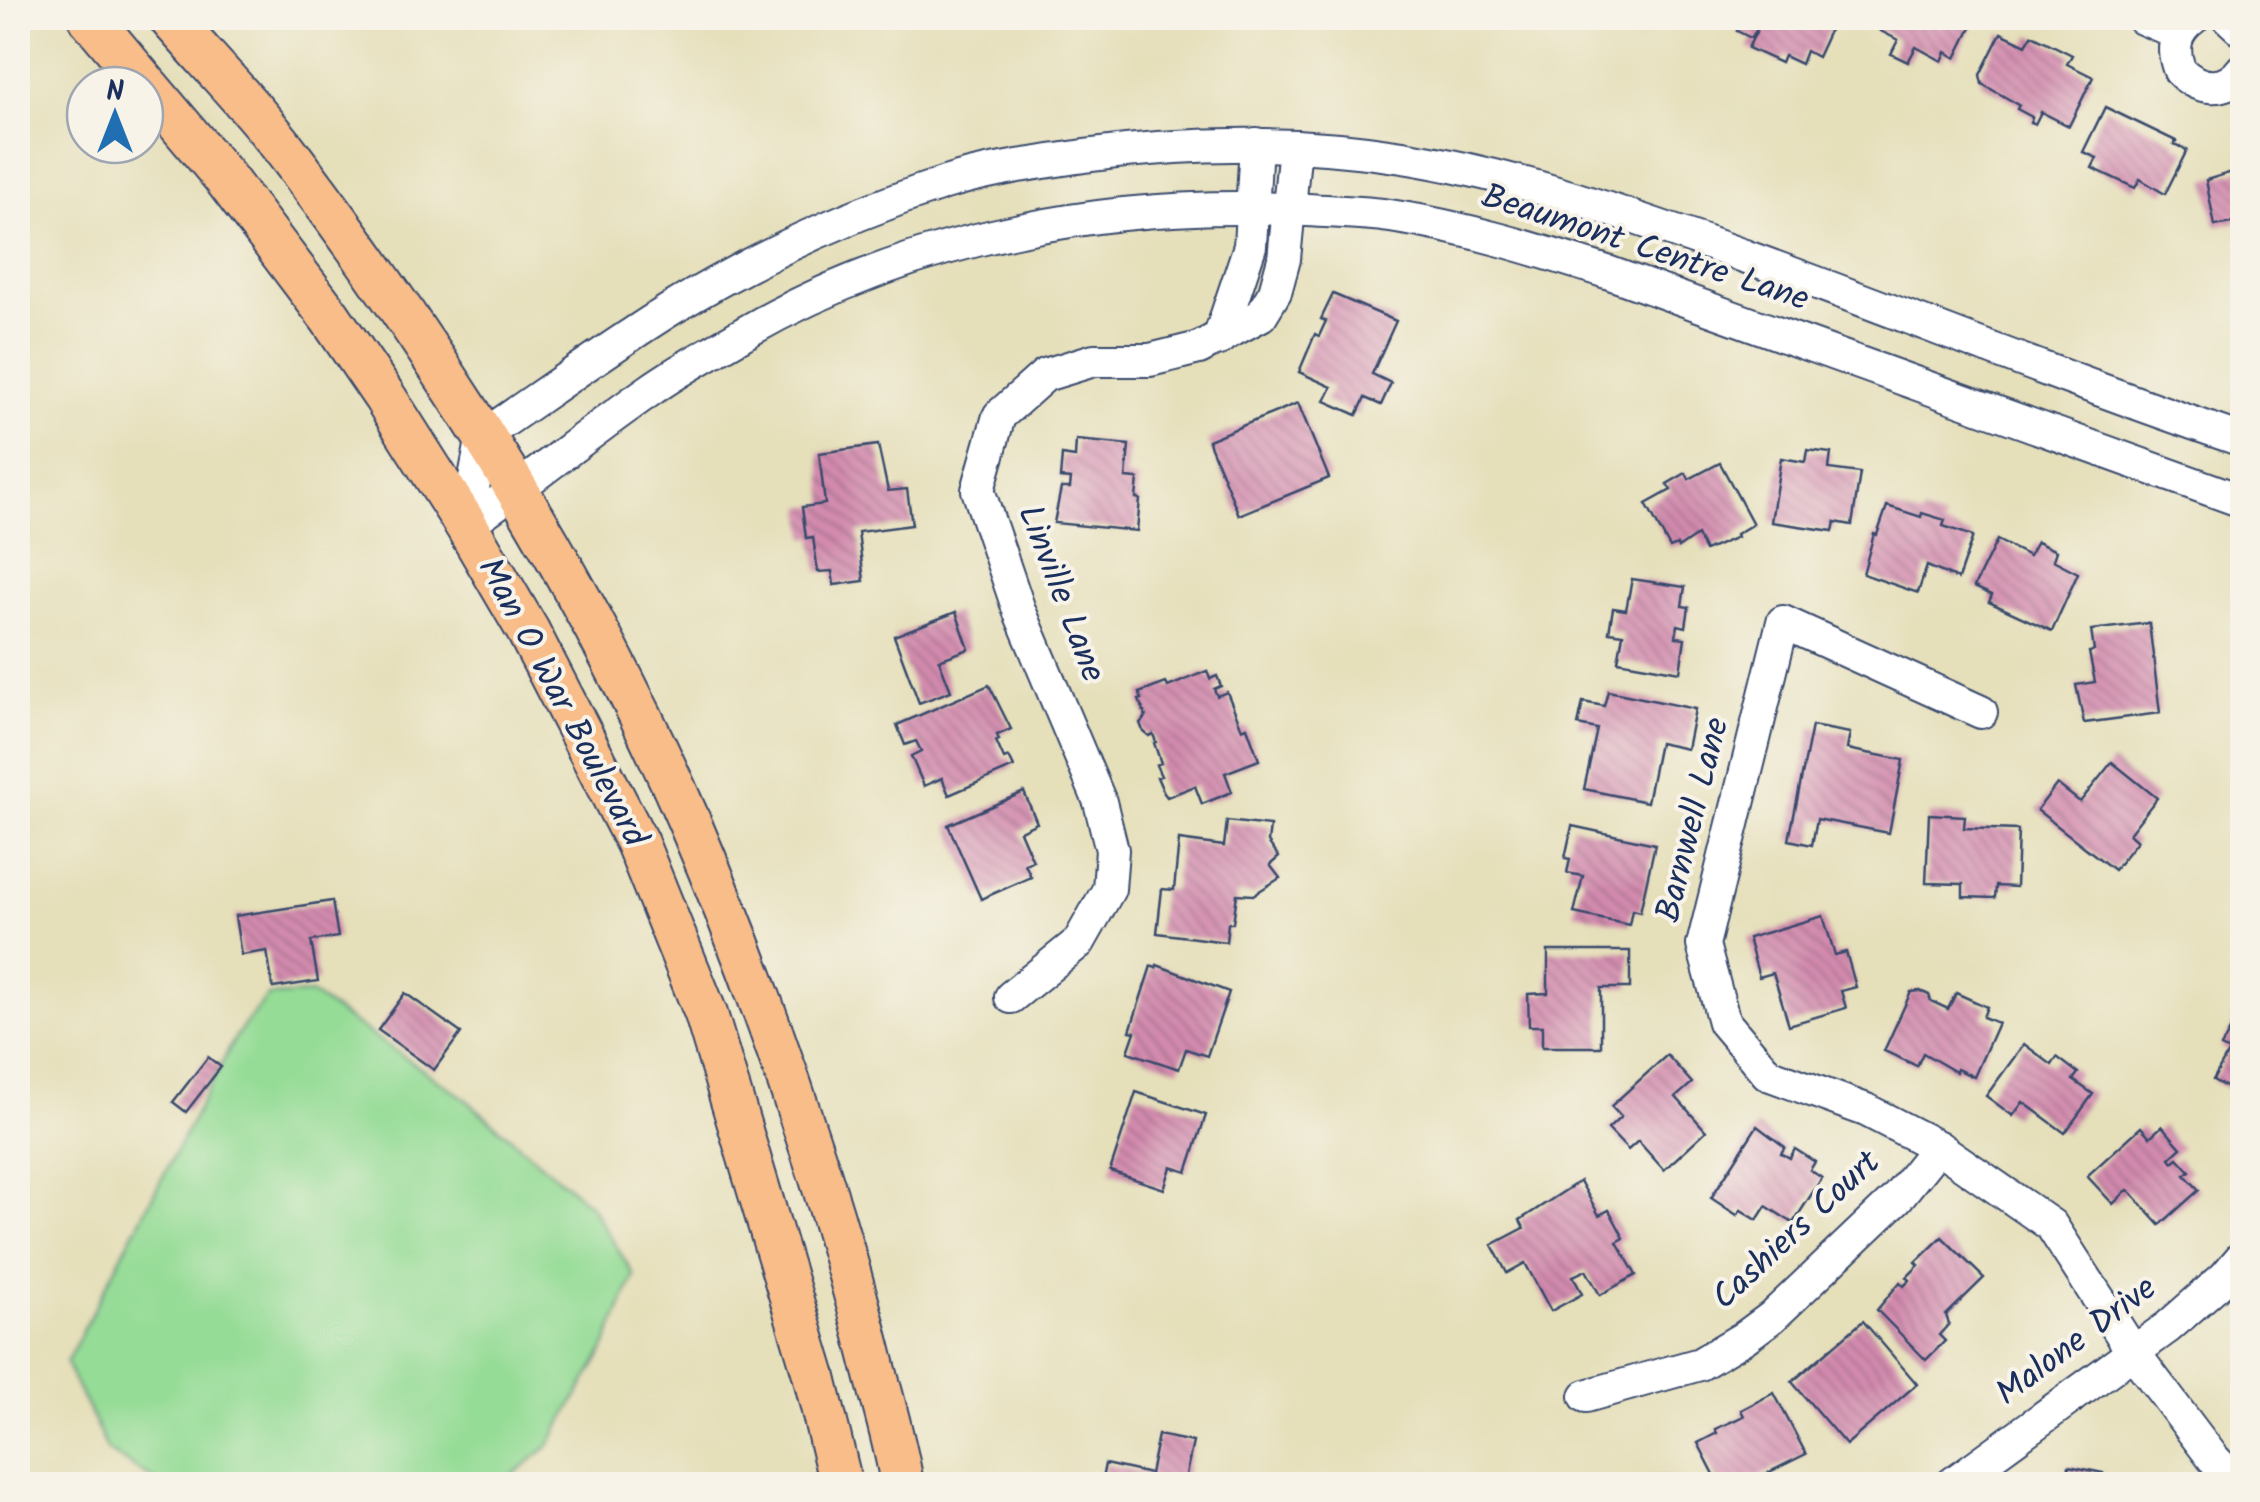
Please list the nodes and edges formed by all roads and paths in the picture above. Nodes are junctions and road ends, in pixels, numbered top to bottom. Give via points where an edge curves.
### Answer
1 (90, 18) edge
2 (170, 18) edge
3 (2142, 18) edge
4 (2229, 18) edge
5 (2186, 25) edge
6 (2242, 30) edge
7 (2242, 70) edge
8 (1256, 144) junction
9 (1295, 146) junction
10 (1254, 207) junction
11 (1291, 209) junction
12 (1219, 339) junction
13 (484, 436) junction
14 (2242, 440) edge
15 (516, 490) junction
16 (2242, 501) edge
17 (466, 525) junction
18 (1980, 712) dead end
19 (1011, 997) dead end
20 (1938, 1146) junction
21 (2242, 1257) edge
22 (2133, 1352) junction
23 (1586, 1396) dead end
24 (841, 1484) edge
25 (902, 1484) edge
26 (1952, 1484) edge
27 (2238, 1484) edge

1 - 17 main road, Man O War Boulevard via 330,317
2 - 13 main road, Man O War Boulevard via 293,160
3 - 5 street
4 - 6 street
5 - 7 street via 2175,59 2189,80 2213,87
8 - 9 street, Beaumont Centre Lane
8 - 10 street
8 - 13 street, Beaumont Centre Lane via 1152,147 1021,165 879,206 675,306
9 - 11 street, Linville Lane
9 - 14 street, Beaumont Centre Lane via 1403,157 1566,194
10 - 11 street, Beaumont Centre Lane
10 - 12 street via 1244,272
10 - 15 street, Beaumont Centre Lane via 1082,218 902,262 750,330 652,388
11 - 12 street, Linville Lane via 1275,292 1261,315
11 - 16 street, Beaumont Centre Lane via 1388,215 1537,250
12 - 19 street, Linville Lane via 1150,360 1094,360 1045,375 998,416 978,490 1019,610 1100,802 1112,850 1109,888 1079,942
13 - 15 main road, Man O War Boulevard
13 - 17 street
15 - 17 street, Beaumont Centre Lane
15 - 25 main road, Man O War Boulevard via 638,716 742,950 836,1225
17 - 24 main road, Man O War Boulevard via 637,843 706,1014
18 - 20 street, Barnwell Lane via 1784,622 1702,945 1724,1022 1768,1074 1866,1110
20 - 22 street, Barnwell Lane via 2051,1225
20 - 23 street, Cashiers Court via 1897,1198 1744,1338 1700,1364
21 - 22 street, Malone Drive
22 - 26 street, Malone Drive
22 - 27 street, Barnwell Lane

